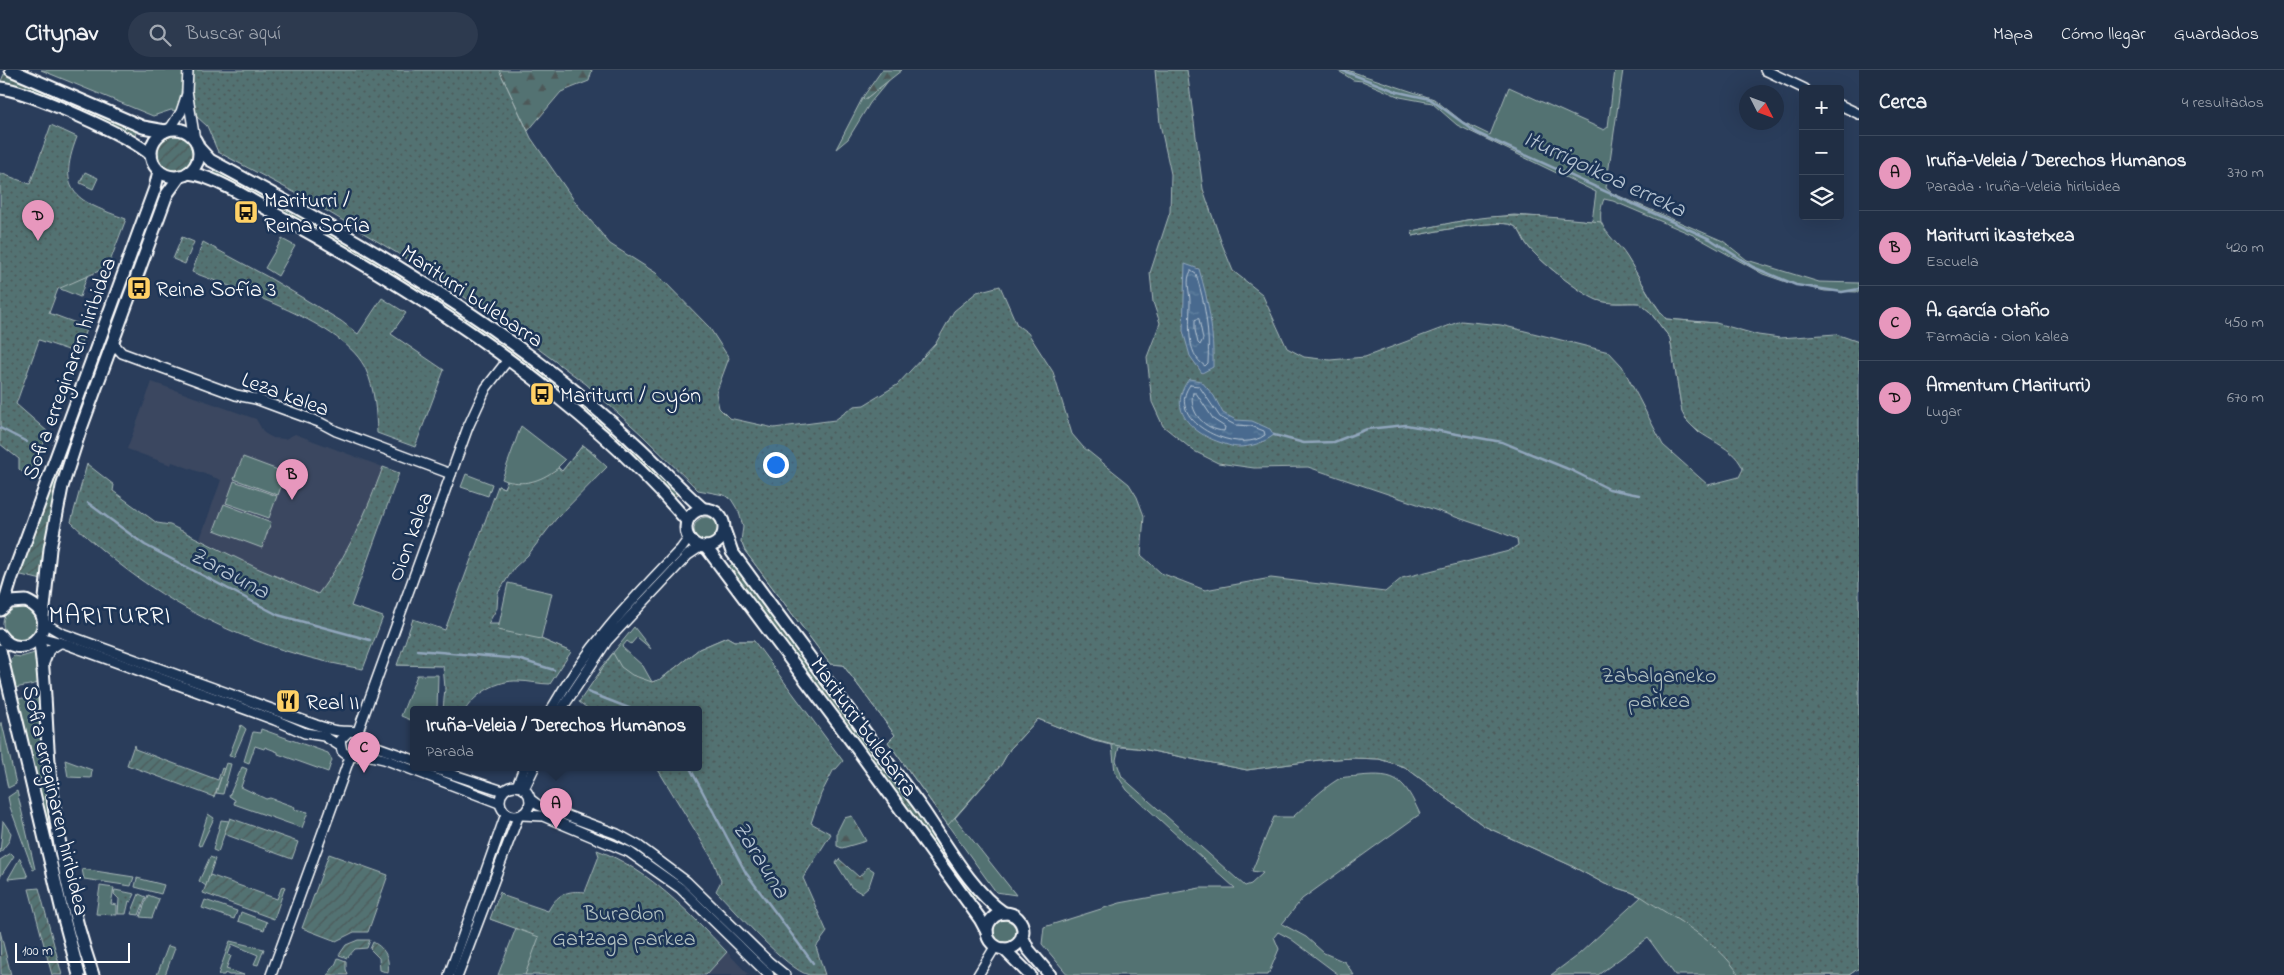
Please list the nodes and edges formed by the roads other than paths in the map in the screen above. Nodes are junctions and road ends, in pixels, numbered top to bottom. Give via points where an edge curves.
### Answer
1 (11, 70) edge
2 (188, 70) edge
3 (1765, 70) edge
4 (1799, 86) edge
5 (0, 88) edge
6 (188, 92) junction
7 (1844, 107) edge
8 (1859, 114) edge
9 (167, 130) junction
10 (197, 144) junction
11 (151, 155) junction
12 (159, 171) junction
13 (184, 174) junction
14 (112, 342) junction
15 (508, 361) junction
16 (451, 474) junction
17 (702, 508) junction
18 (687, 521) junction
19 (725, 532) junction
20 (688, 538) junction
21 (703, 547) junction
22 (1, 609) edge
23 (43, 620) junction
24 (0, 635) edge
25 (39, 637) junction
26 (60, 643) junction
27 (16, 646) junction
28 (1, 655) edge
29 (44, 664) junction
30 (4, 680) edge
31 (553, 706) edge
32 (564, 706) edge
33 (358, 731) junction
34 (348, 732) junction
35 (366, 740) junction
36 (340, 746) junction
37 (362, 754) junction
38 (350, 757) junction
39 (410, 759) edge
40 (410, 769) edge
41 (416, 771) edge
42 (442, 771) edge
43 (524, 771) edge
44 (532, 771) edge
45 (521, 788) junction
46 (503, 791) junction
47 (530, 799) junction
48 (499, 802) junction
49 (506, 814) junction
50 (520, 816) junction
51 (1004, 913) junction
52 (987, 932) junction
53 (1022, 936) junction
54 (1000, 948) junction
55 (79, 975) edge
56 (93, 975) edge
57 (271, 975) edge
58 (449, 975) edge
59 (458, 975) edge
60 (769, 975) edge
61 (786, 975) edge
62 (978, 975) edge
63 (1030, 975) edge
64 (1050, 975) edge

1 - 9 main road via 142,127
2 - 6 street
3 - 4 street
5 - 11 main road via 22,93 135,142
6 - 9 street via 181,112
6 - 10 street
7 - 8 street
9 - 10 main road via 184,131
9 - 11 main road via 154,141
10 - 13 main road via 197,162
10 - 17 main road, Mariturri bulebarra via 210,160 391,262 506,340 592,405
11 - 12 main road
12 - 13 main road via 172,176
12 - 22 main road, Sofia erreginaren hiribidea
13 - 14 main road, Sofia erreginaren hiribidea via 167,194
13 - 15 main road, Mariturri bulebarra via 208,178 312,234 383,277
14 - 16 street, Leza kalea via 122,353 256,399
14 - 23 main road, Sofia erreginaren hiribidea via 62,487 50,550
15 - 16 street, Oion kalea via 479,401
15 - 18 main road, Mariturri bulebarra via 628,459
16 - 33 street, Oion kalea
17 - 18 main road via 690,515
17 - 19 main road via 720,514
18 - 20 main road
19 - 21 main road via 714,545
19 - 51 main road, Mariturri bulebarra via 732,552 973,883 992,905
20 - 21 main road
20 - 31 street via 602,633
21 - 32 street via 688,555 608,641
21 - 52 main road, Mariturri bulebarra via 861,754
22 - 23 main road via 10,602 26,601 34,604
23 - 25 main road, Sofia erreginaren hiribidea
23 - 34 street via 61,633 316,725
24 - 27 main road via 5,642
25 - 26 street
25 - 27 main road via 29,645
25 - 29 main road, Sofia erreginaren hiribidea
26 - 29 street via 49,650
26 - 36 street via 305,733 324,736
27 - 28 main road, Sofia erreginaren hiribidea via 8,655
28 - 30 main road, Sofia erreginaren hiribidea
29 - 56 main road, Sofia erreginaren hiribidea via 45,721 57,824 73,905
30 - 55 main road, Sofia erreginaren hiribidea
33 - 34 street
33 - 35 street
34 - 36 street via 340,740
35 - 37 street
35 - 39 street
36 - 38 street
37 - 38 street
37 - 40 street
38 - 57 street
41 - 48 street
42 - 46 street
43 - 45 street
44 - 45 street
45 - 46 street via 512,786
45 - 47 street
46 - 48 street
47 - 50 street via 530,805
47 - 61 street via 617,834 646,850 686,881
48 - 49 street
49 - 50 street
49 - 58 street
50 - 59 street
50 - 60 street via 543,816 614,844 644,861 686,893
51 - 52 main road via 992,919
51 - 53 main road via 1011,914 1021,923
52 - 54 main road via 990,942
53 - 54 main road via 1015,946
53 - 64 main road via 1028,949
54 - 62 street
54 - 63 main road

